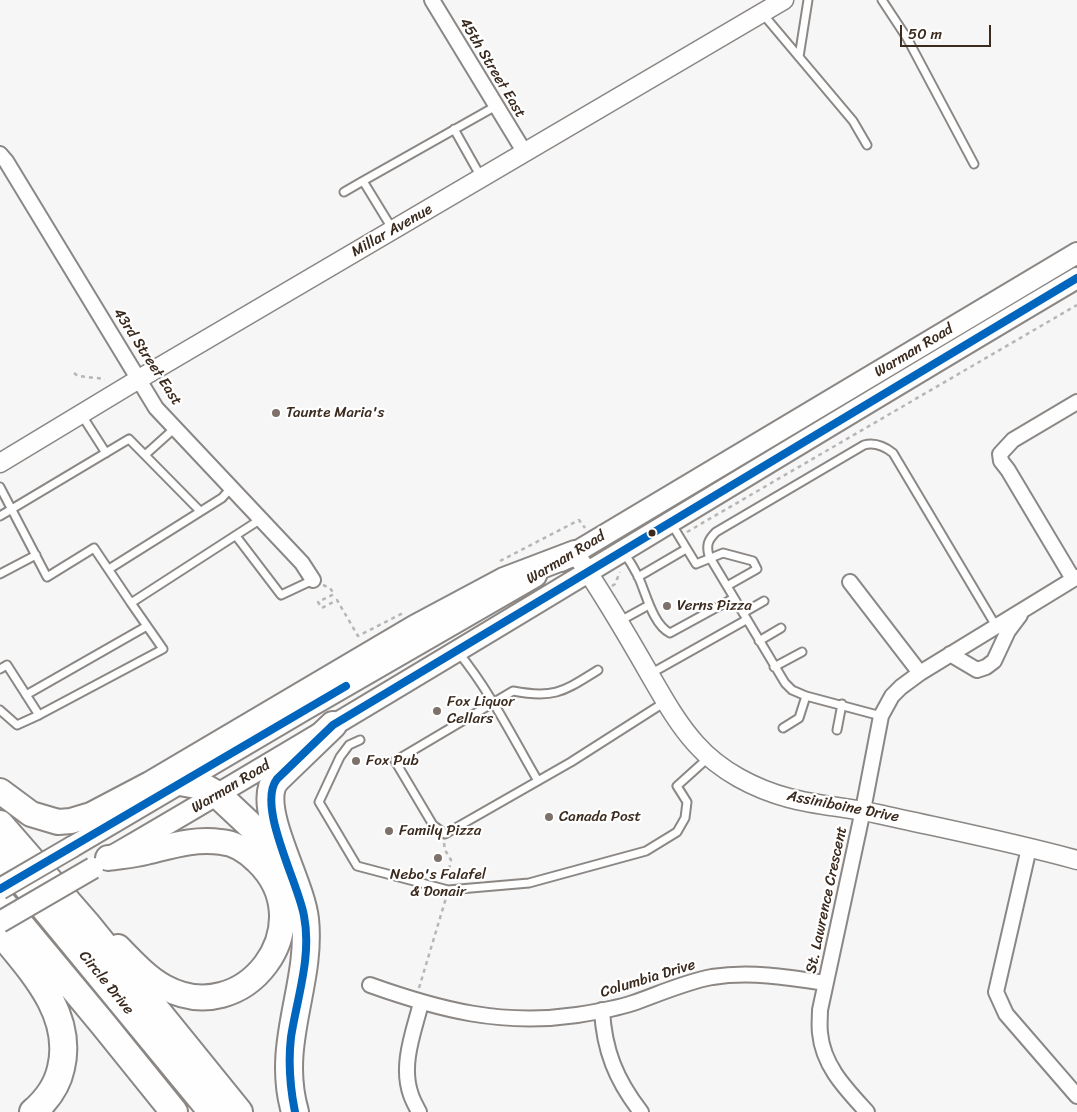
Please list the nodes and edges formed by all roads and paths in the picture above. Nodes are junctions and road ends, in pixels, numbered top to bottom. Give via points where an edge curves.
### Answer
1 (432, 0) edge
2 (784, 0) edge
3 (808, 0) edge
4 (882, 0) edge
5 (762, 13) junction
6 (799, 57) junction
7 (496, 106) junction
8 (454, 129) junction
9 (867, 145) dead end
10 (525, 153) junction
11 (0, 154) edge
12 (974, 164) dead end
13 (482, 178) junction
14 (363, 181) junction
15 (344, 192) dead end
16 (393, 230) junction
17 (1077, 253) edge
18 (1077, 278) edge
19 (1077, 305) edge
20 (74, 373) dead end
21 (106, 379) dead end
22 (139, 379) junction
23 (1077, 402) edge
24 (81, 414) junction
25 (175, 428) junction
26 (106, 453) junction
27 (145, 455) junction
28 (0, 463) edge
29 (0, 487) edge
30 (231, 488) junction
31 (12, 509) junction
32 (200, 511) junction
33 (0, 516) edge
34 (261, 519) junction
35 (675, 530) junction
36 (236, 536) junction
37 (686, 549) junction
38 (574, 553) junction
39 (36, 555) junction
40 (628, 558) junction
41 (710, 558) junction
42 (109, 569) junction
43 (588, 572) junction
44 (0, 574) edge
45 (638, 577) junction
46 (1075, 578) edge
47 (312, 580) junction
48 (850, 582) dead end
49 (727, 586) junction
50 (601, 590) junction
51 (734, 598) junction
52 (764, 601) dead end
53 (131, 603) junction
54 (649, 606) junction
55 (1024, 610) junction
56 (744, 616) junction
57 (619, 622) junction
58 (148, 626) junction
59 (996, 626) junction
60 (781, 628) dead end
61 (358, 636) dead end
62 (759, 641) junction
63 (458, 652) junction
64 (802, 652) dead end
65 (950, 654) junction
66 (774, 667) junction
67 (0, 669) edge
68 (598, 670) dead end
69 (920, 673) junction
70 (650, 674) junction
71 (26, 695) junction
72 (806, 696) junction
73 (666, 702) junction
74 (493, 704) junction
75 (842, 704) junction
76 (0, 710) edge
77 (39, 716) junction
78 (881, 716) junction
79 (333, 725) junction
80 (783, 728) dead end
81 (837, 730) dead end
82 (360, 740) dead end
83 (709, 757) junction
84 (538, 781) junction
85 (180, 782) junction
86 (0, 791) edge
87 (218, 795) junction
88 (863, 810) junction
89 (0, 820) edge
90 (0, 824) edge
91 (445, 834) junction
92 (1029, 848) junction
93 (0, 854) edge
94 (1077, 860) edge
95 (100, 863) junction
96 (296, 884) junction
97 (0, 889) edge
98 (448, 890) junction
99 (0, 900) edge
100 (0, 922) edge
101 (0, 932) edge
102 (825, 982) junction
103 (370, 985) dead end
104 (416, 1001) junction
105 (602, 1010) junction
106 (1077, 1096) edge
107 (32, 1112) edge
108 (174, 1112) edge
109 (212, 1112) edge
110 (239, 1112) edge
111 (295, 1112) edge
112 (419, 1112) edge
113 (641, 1112) edge
114 (867, 1112) edge

1 - 7 street, 45th Street East
2 - 5 street, Millar Avenue
3 - 6 lane
4 - 12 lane via 907,38
5 - 6 lane
5 - 10 street, Millar Avenue
6 - 9 lane via 853,121
7 - 8 lane
7 - 10 street, 45th Street East
8 - 13 lane
8 - 14 lane
10 - 13 street, Millar Avenue
11 - 22 street, 43rd Street East
13 - 16 street, Millar Avenue
14 - 15 lane
14 - 16 lane
16 - 22 street, Millar Avenue
17 - 38 main road, Warman Road
18 - 35 main road, Warman Road via 954,351
19 - 35 path
20 - 21 path
22 - 24 street, Millar Avenue
22 - 25 street, 43rd Street East via 156,408
23 - 46 street via 1013,440 1000,454 1001,461
24 - 26 lane
24 - 28 street, Millar Avenue
25 - 27 lane
25 - 30 street, 43rd Street East
26 - 27 lane via 129,439
26 - 31 lane
27 - 32 lane
29 - 31 lane
30 - 32 lane via 222,498
30 - 34 street, 43rd Street East
31 - 33 lane
31 - 39 lane
32 - 42 lane
34 - 36 lane
34 - 47 street, 43rd Street East via 302,563
35 - 37 lane
35 - 40 main road, Warman Road
36 - 47 lane via 281,595
36 - 53 lane
37 - 41 lane via 696,564
37 - 45 lane
38 - 43 street, Assiniboine Drive
38 - 85 main road, Warman Road
38 - 86 highway via 504,580 416,627 150,784 91,815 58,822 31,814
39 - 42 lane via 47,577 94,548
39 - 44 lane
40 - 43 main road, Warman Road
40 - 45 lane
40 - 50 path via 615,584
41 - 49 lane
41 - 49 lane via 723,553 753,561 757,570
41 - 59 lane via 707,544 716,532 864,445 879,444 893,454
42 - 53 lane
43 - 50 street, Assiniboine Drive
43 - 63 main road, Warman Road
45 - 54 lane
46 - 55 street, St. Lawrence Crescent
47 - 61 path via 330,588 334,594 318,602 322,608 337,600
48 - 69 street
49 - 51 lane
50 - 57 street, Assiniboine Drive
51 - 54 lane via 670,633 661,627
51 - 56 lane
52 - 56 lane
53 - 58 lane
54 - 57 lane
55 - 59 street, St. Lawrence Crescent
55 - 65 street, St. Lawrence Crescent via 1008,631 994,661 986,667 978,670
56 - 62 lane
56 - 70 lane
57 - 70 street, Assiniboine Drive
58 - 71 lane
58 - 77 lane via 163,649
59 - 65 street, St. Lawrence Crescent
60 - 62 lane
62 - 66 lane
63 - 74 lane
63 - 79 main road, Warman Road
64 - 66 lane
65 - 69 street, St. Lawrence Crescent
66 - 72 lane via 792,690
67 - 71 lane via 7,665
68 - 74 lane via 560,692 531,695 513,691
69 - 78 street, St. Lawrence Crescent via 900,687
70 - 73 street, Assiniboine Drive
71 - 77 lane
72 - 75 lane
72 - 80 lane via 800,718
73 - 83 street, Assiniboine Drive via 682,727
73 - 84 lane
74 - 84 lane
74 - 91 lane via 396,762 433,825
75 - 78 lane
75 - 81 lane
76 - 77 lane via 16,725
78 - 88 street, St. Lawrence Crescent
79 - 87 main road, Warman Road
79 - 96 highway via 272,787 274,823
82 - 98 lane via 349,745 340,757 319,802 357,866
83 - 88 street, Assiniboine Drive via 732,774 789,798
83 - 98 lane via 677,786 688,802 685,818 677,832 646,851 529,883
84 - 91 lane
85 - 87 highway via 202,786
85 - 97 main road, Warman Road, bridge
87 - 95 main road, Warman Road
87 - 96 highway via 266,840
88 - 92 street, Assiniboine Drive
88 - 102 street, St. Lawrence Crescent
89 - 95 highway via 130,959 163,986 187,996 220,995 250,981 272,957 281,929 278,895 268,874 243,850 222,842 199,841
90 - 110 highway via 86,923
91 - 98 path via 444,850 451,860
92 - 94 street, Assiniboine Drive
92 - 106 street via 996,992 1006,1014
93 - 109 highway, Circle Drive
95 - 100 main road, Warman Road, bridge
96 - 111 highway via 302,902 305,939 289,1056 289,1080
98 - 104 path
99 - 108 highway, Circle Drive
101 - 107 highway via 47,993 64,1038 64,1058 58,1082
102 - 105 street, Columbia Drive via 741,974 683,985 631,1004
102 - 114 street, St. Lawrence Crescent via 819,1032 823,1053 842,1085
103 - 104 street, Columbia Drive
104 - 105 street, Columbia Drive via 474,1014 522,1019
104 - 112 street via 408,1080 410,1094
105 - 113 street via 603,1035 609,1056 619,1079

